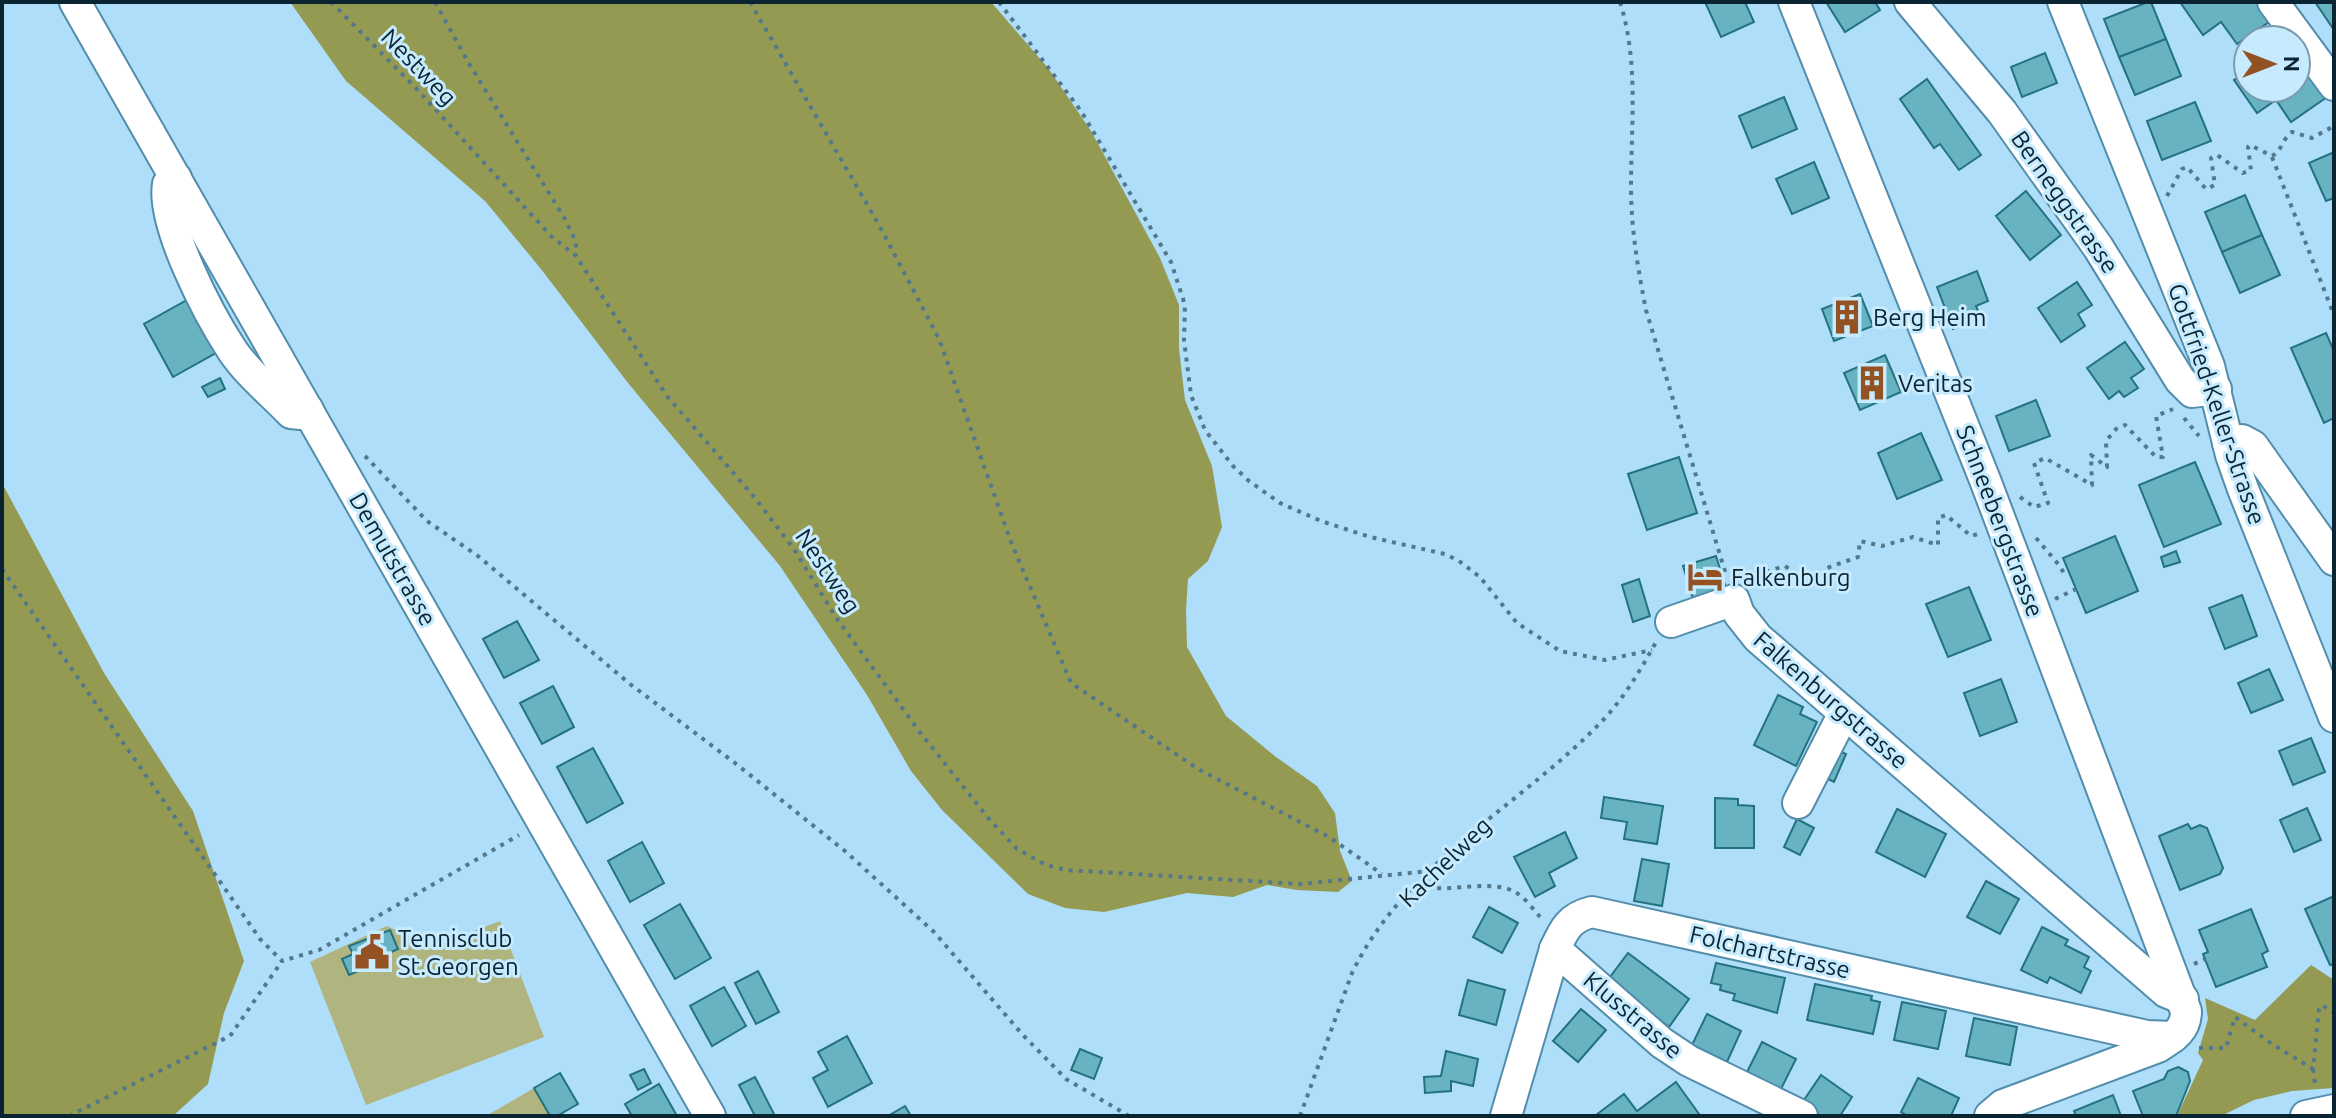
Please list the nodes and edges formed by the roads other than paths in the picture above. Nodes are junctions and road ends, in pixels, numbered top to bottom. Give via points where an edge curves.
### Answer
1 (75, 2) edge
2 (1794, 2) edge
3 (1910, 2) edge
4 (2063, 2) edge
5 (2273, 2) edge
6 (2334, 85) edge
7 (2216, 389) junction
8 (2228, 443) junction
9 (2334, 560) edge
10 (1671, 622) dead end
11 (1844, 713) junction
12 (2334, 717) edge
13 (1798, 803) dead end
14 (1555, 949) junction
15 (2183, 999) junction
16 (2173, 1037) junction
17 (2334, 1110) edge
18 (710, 1116) edge
19 (1506, 1116) edge
20 (1802, 1116) edge
21 (1990, 1116) edge
22 (2306, 1116) edge

1 - 18 street, Demutstrasse
2 - 15 street, Schneebergstrasse via 1985,480
3 - 7 street, Berneggstrasse via 2028,148 2098,247 2180,380 2192,392
4 - 7 street, Gottfried-Keller-Strasse
5 - 6 street
7 - 8 street, Gottfried-Keller-Strasse
8 - 9 street via 2242,440 2253,446
8 - 12 street, Gottfried-Keller-Strasse
10 - 11 street, Falkenburgstrasse via 1743,591 1744,623
11 - 13 street
11 - 15 street, Falkenburgstrasse via 2166,992
14 - 16 street, Folchartstrasse via 1573,919 1592,912 2147,1036
14 - 19 street, Folchartstrasse
14 - 20 street, Klusstrasse via 1662,1043
15 - 16 street via 2186,1020
16 - 21 street via 2142,1054 2003,1105
17 - 22 street

